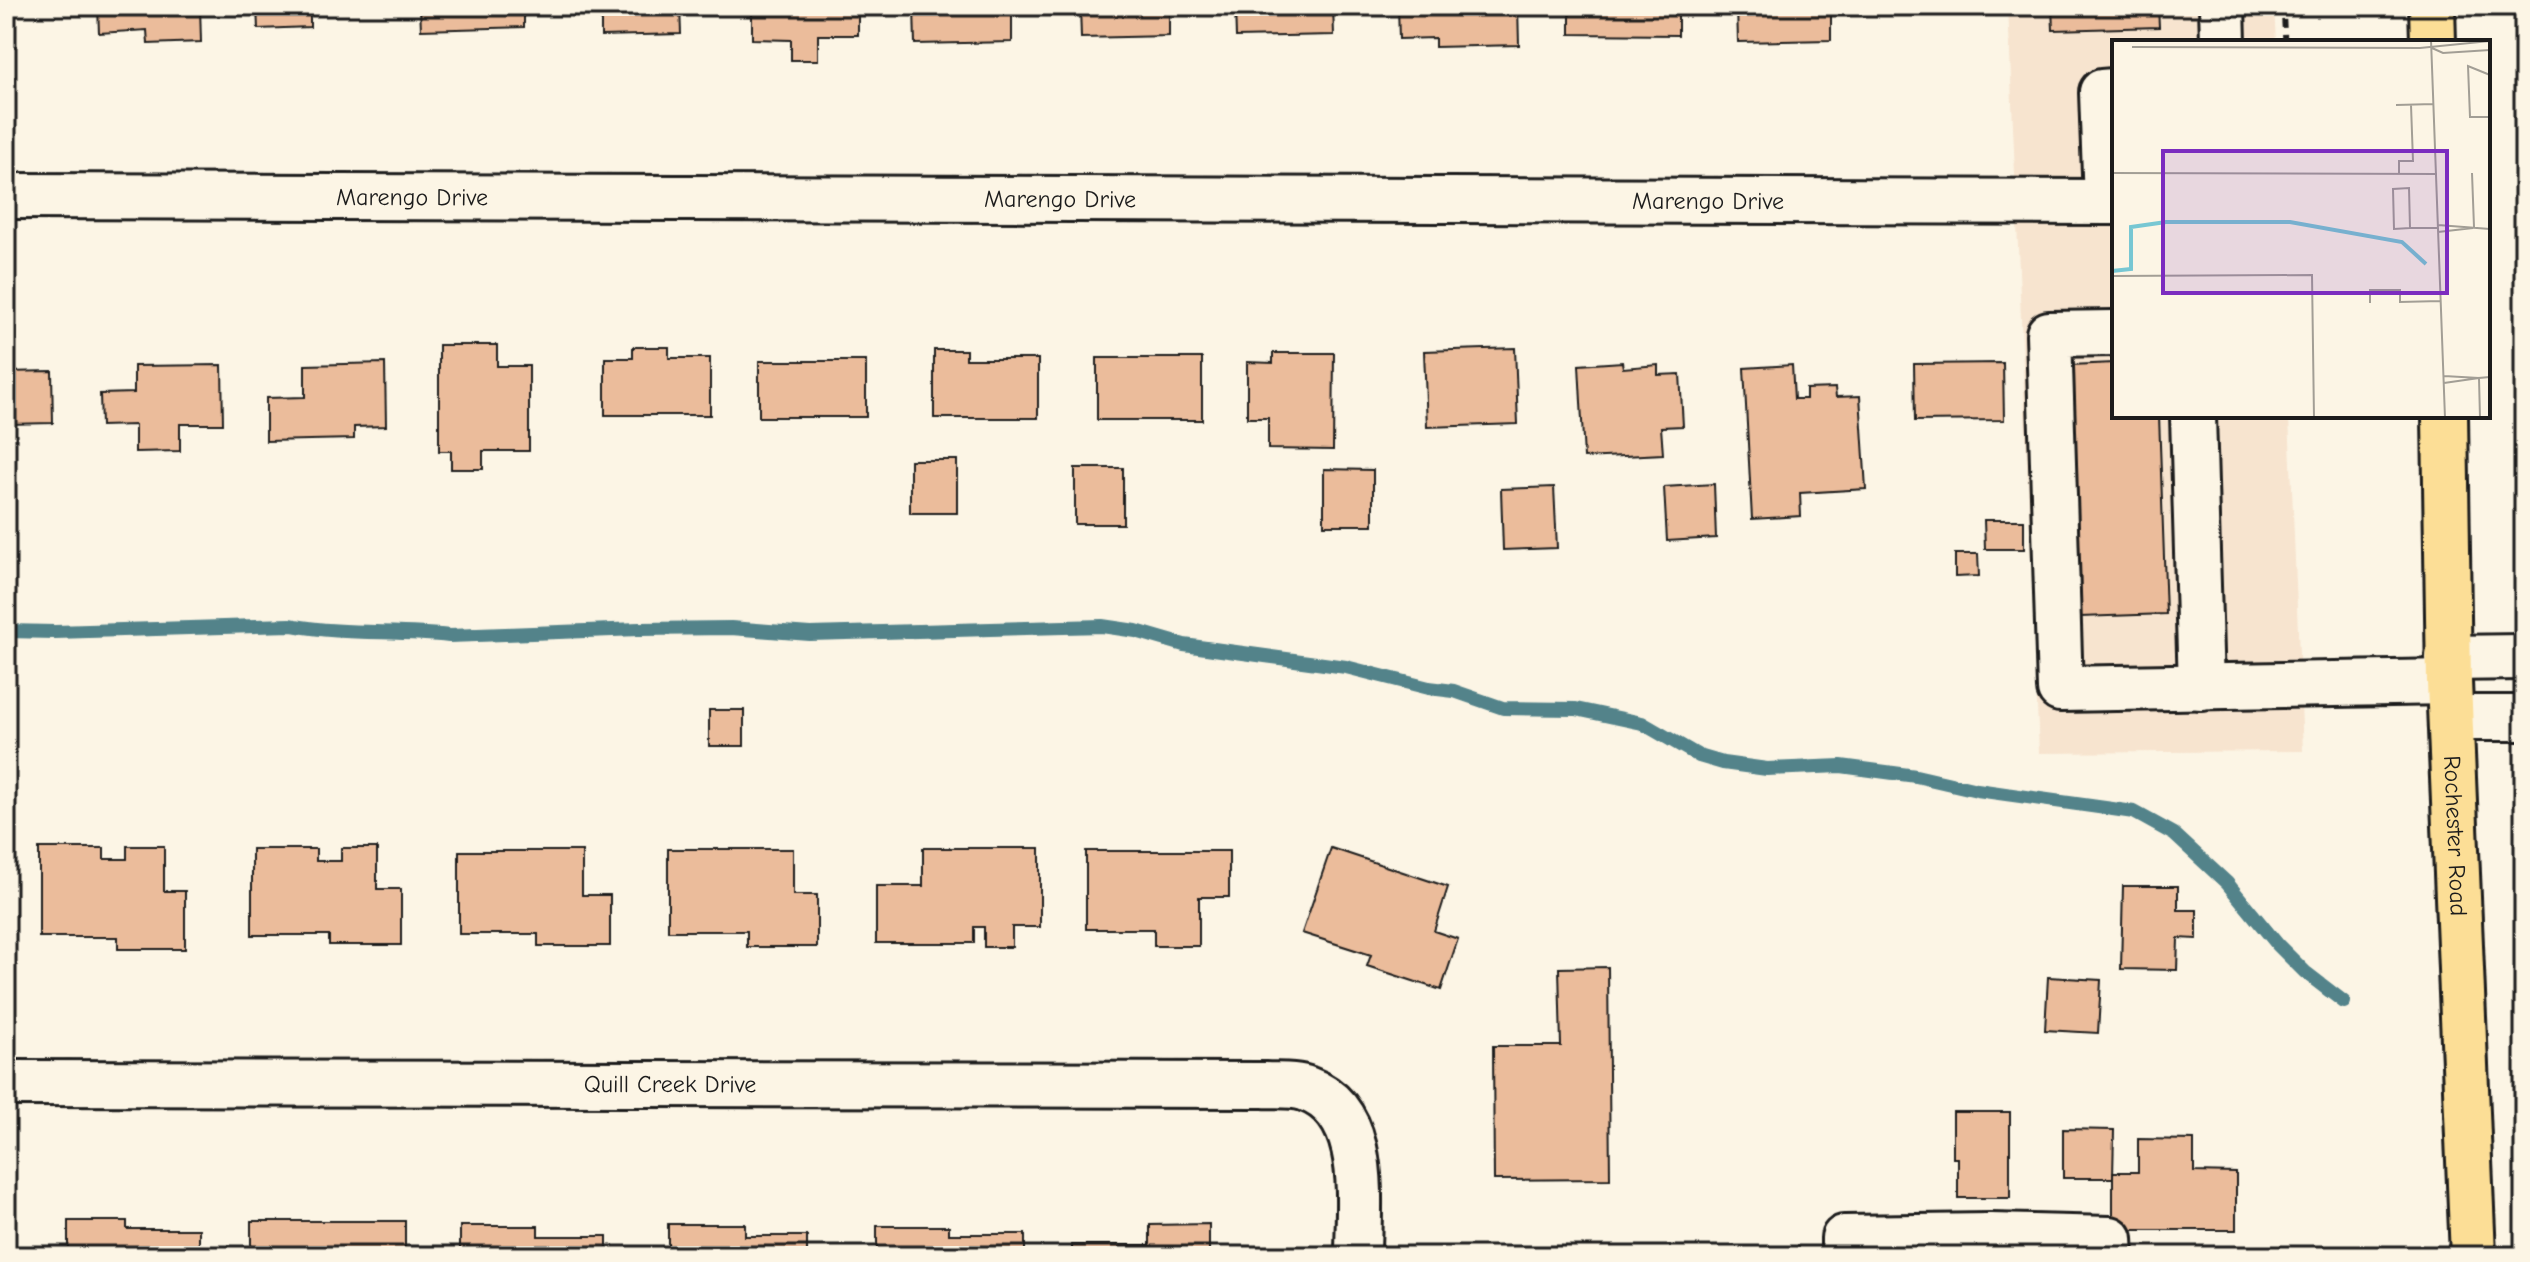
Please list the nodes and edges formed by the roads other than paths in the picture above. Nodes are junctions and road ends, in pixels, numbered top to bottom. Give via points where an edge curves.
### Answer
1 (2222, 6) edge
2 (2432, 6) edge
3 (2223, 40) edge
4 (2433, 40) edge
5 (2112, 91) edge
6 (6, 196) edge
7 (2110, 202) edge
8 (2112, 333) edge
9 (2193, 418) edge
10 (2445, 418) edge
11 (2524, 657) edge
12 (2449, 686) junction
13 (2201, 687) junction
14 (2524, 718) edge
15 (6, 1083) edge
16 (1358, 1256) edge
17 (1844, 1256) edge
18 (2111, 1256) edge
19 (2473, 1256) edge

1 - 3 street
2 - 4 main road
5 - 7 street via 2102,92
6 - 7 street, Marengo Drive
8 - 13 street via 2049,334 2060,689
9 - 13 street
10 - 12 main road, Rochester Road
11 - 12 street
12 - 13 street
12 - 14 street
12 - 19 main road, Rochester Road
15 - 16 street, Quill Creek Drive via 1307,1088 1328,1102 1352,1136
17 - 18 street via 1844,1238 1990,1236 2110,1239

